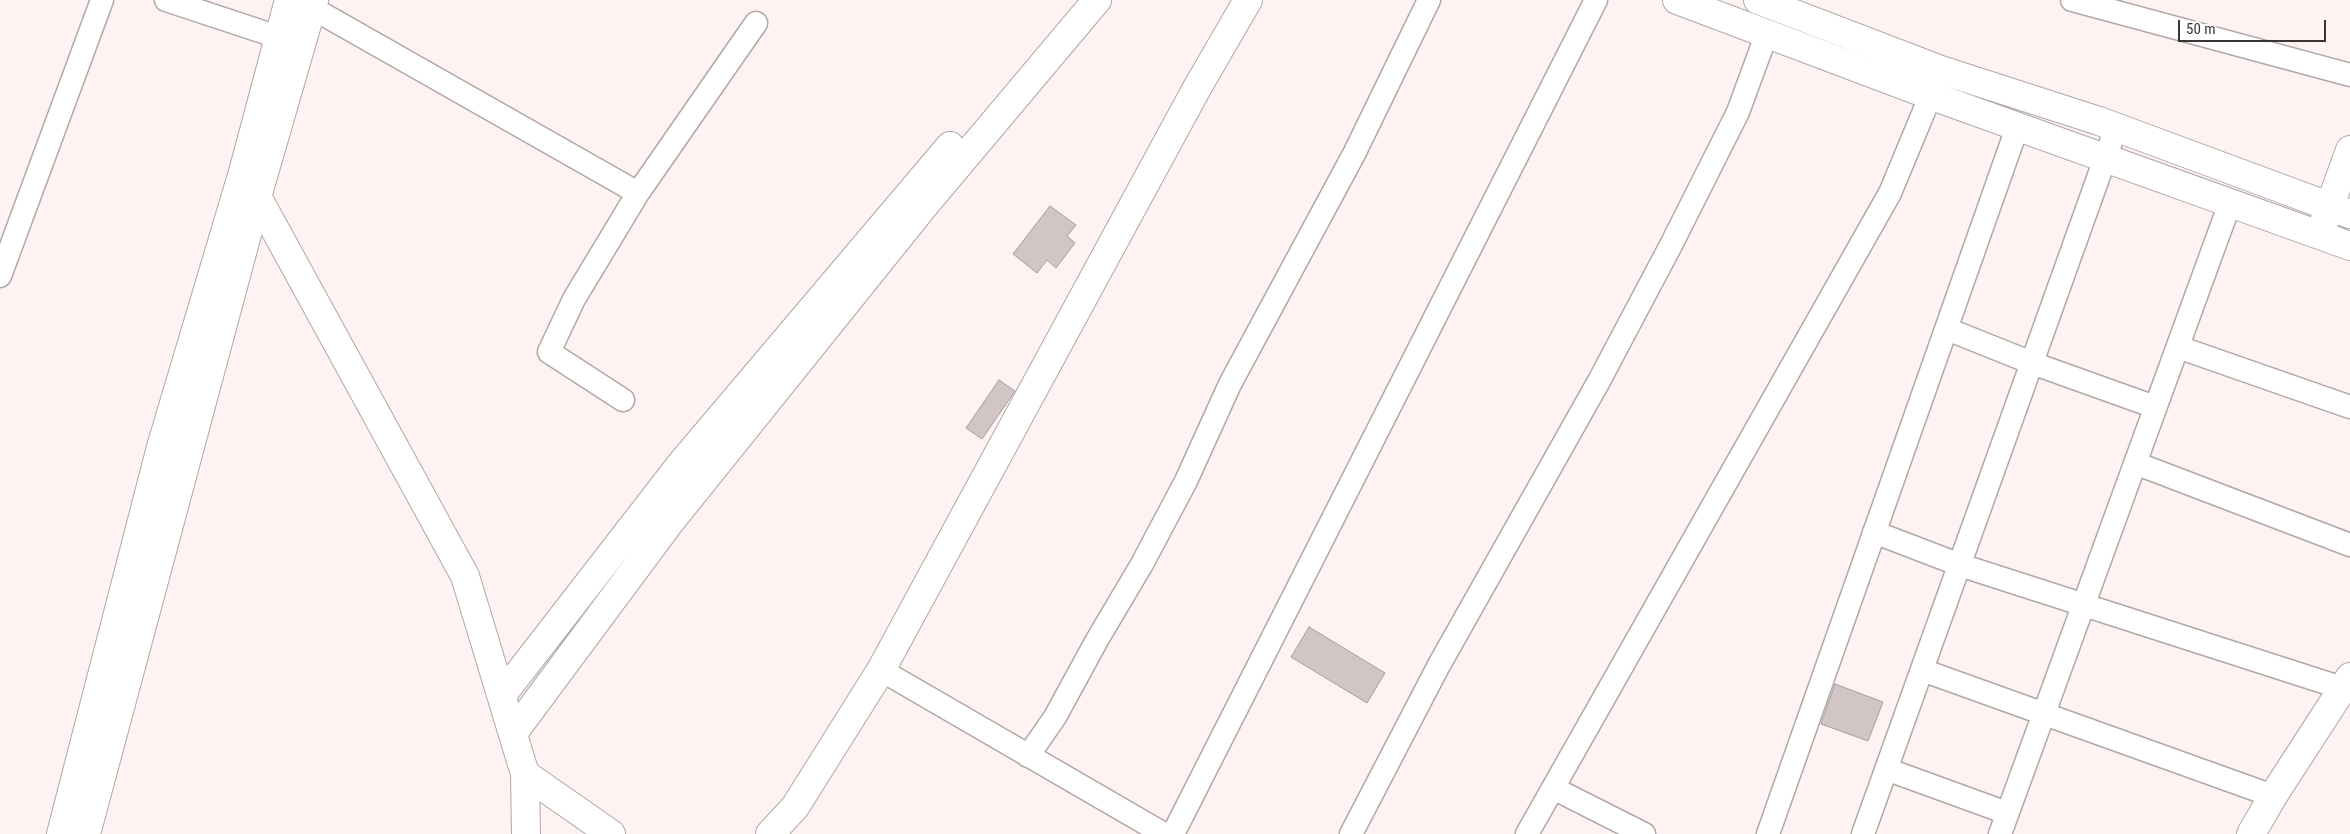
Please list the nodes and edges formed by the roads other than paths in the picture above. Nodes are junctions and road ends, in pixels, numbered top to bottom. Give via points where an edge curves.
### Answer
1 (102, 0) edge
2 (166, 0) edge
3 (1074, 0) edge
4 (1097, 0) edge
5 (1248, 0) edge
6 (1430, 0) edge
7 (1596, 0) edge
8 (1677, 0) edge
9 (1758, 0) edge
10 (2072, 0) edge
11 (303, 2) edge
12 (756, 23) dead end
13 (1767, 34) junction
14 (278, 37) junction
15 (1941, 70) junction
16 (2350, 74) edge
17 (1932, 96) junction
18 (2018, 125) junction
19 (2116, 128) junction
20 (2350, 150) edge
21 (2106, 157) junction
22 (243, 172) junction
23 (638, 193) junction
24 (257, 197) junction
25 (2230, 204) junction
26 (2340, 210) edge
27 (901, 218) junction
28 (2320, 235) junction
29 (2350, 246) edge
30 (0, 276) edge
31 (1947, 329) junction
32 (2178, 347) junction
33 (2032, 363) junction
34 (623, 400) dead end
35 (2155, 407) junction
36 (2350, 407) edge
37 (2135, 464) junction
38 (1874, 532) junction
39 (2350, 546) edge
40 (1960, 565) junction
41 (2084, 603) junction
42 (881, 670) junction
43 (1922, 670) junction
44 (2346, 682) edge
45 (502, 694) junction
46 (2044, 713) junction
47 (514, 732) junction
48 (1028, 756) junction
49 (1886, 769) junction
50 (525, 774) junction
51 (1553, 788) junction
52 (2273, 796) junction
53 (2007, 813) junction
54 (61, 834) edge
55 (86, 834) edge
56 (526, 834) edge
57 (611, 834) edge
58 (770, 834) edge
59 (1164, 834) edge
60 (1173, 834) edge
61 (1351, 834) edge
62 (1527, 834) edge
63 (1644, 834) edge
64 (1768, 834) edge
65 (1863, 834) edge
66 (2000, 834) edge
67 (2251, 834) edge

1 - 30 street
2 - 14 street
3 - 27 street
4 - 27 street
5 - 42 street via 1192,96
6 - 48 street via 1354,154 1230,384 1186,481 1142,564
7 - 60 street
8 - 13 street
9 - 15 street
10 - 16 street
11 - 14 street
11 - 23 street
11 - 24 street
12 - 23 street
13 - 17 street
13 - 61 street via 1738,112 1671,246 1599,381 1439,664
14 - 22 street
15 - 17 street
15 - 19 street
17 - 18 street
17 - 51 street via 1890,193
18 - 21 street
18 - 31 street
19 - 21 street
19 - 26 street
20 - 26 street
21 - 25 street
21 - 33 street
22 - 24 street
22 - 54 street via 161,447
23 - 34 street via 574,299 549,352
24 - 45 street via 464,576
24 - 55 street
25 - 28 street
25 - 32 street
26 - 28 street
27 - 45 street via 681,464
27 - 47 street
28 - 29 street
31 - 33 street
31 - 38 street
32 - 35 street
32 - 36 street
33 - 35 street
33 - 40 street
35 - 37 street
37 - 39 street
37 - 41 street
38 - 40 street
38 - 64 street
40 - 41 street
40 - 43 street
41 - 44 street
41 - 46 street
42 - 48 street
42 - 58 street via 795,807
43 - 46 street
43 - 49 street
44 - 52 street
45 - 47 street
46 - 52 street
46 - 53 street
47 - 50 street
48 - 59 street
49 - 53 street
49 - 65 street
50 - 56 street
50 - 57 street
51 - 62 street
51 - 63 street
52 - 67 street
53 - 66 street

